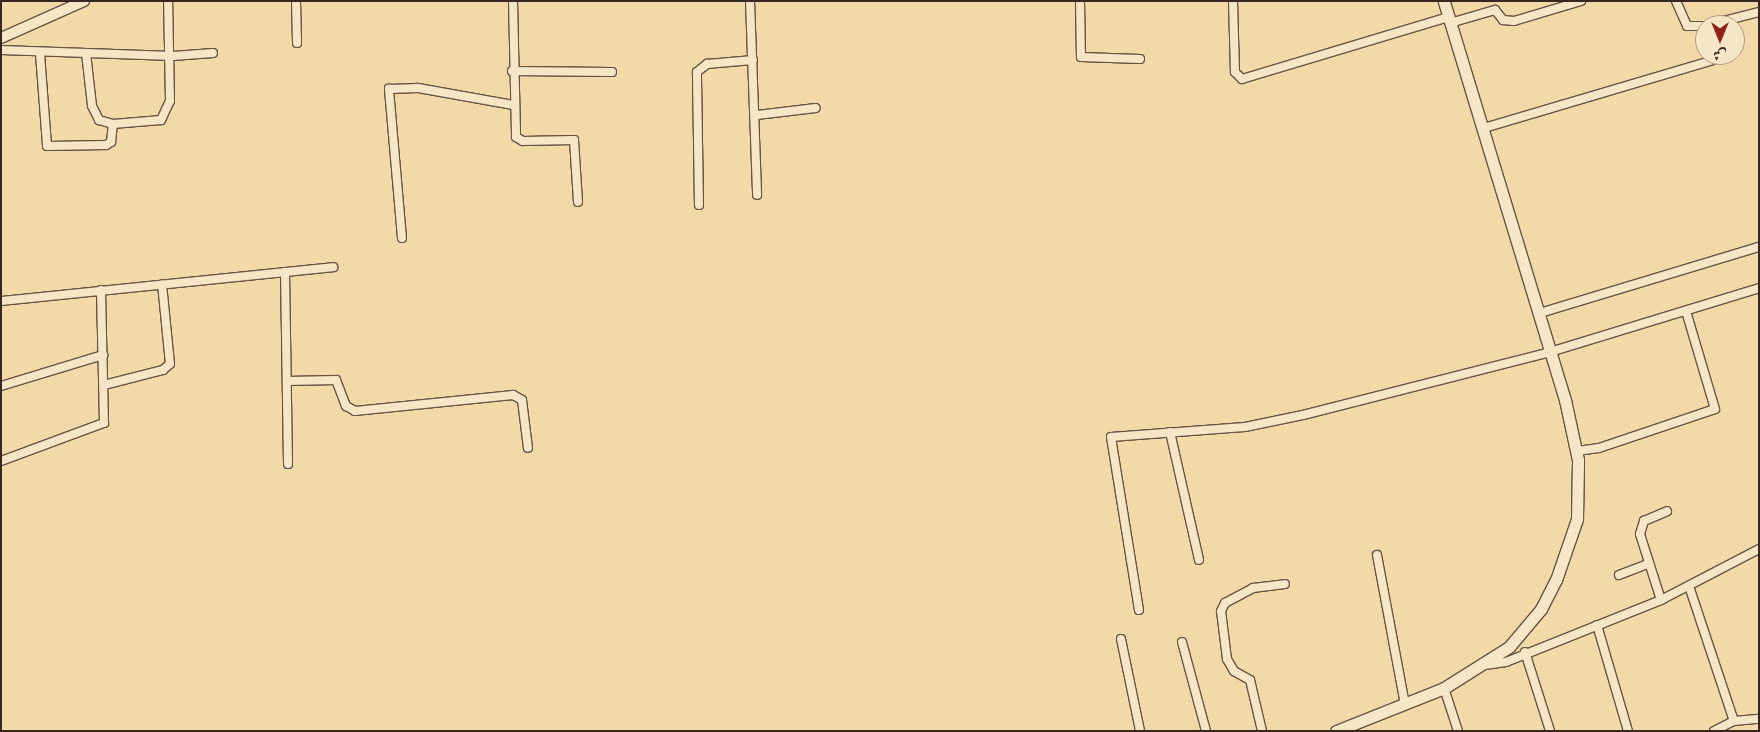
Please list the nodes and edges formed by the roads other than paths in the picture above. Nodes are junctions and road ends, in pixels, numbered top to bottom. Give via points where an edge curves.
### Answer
1 (84, 1) edge
2 (168, 1) edge
3 (296, 1) edge
4 (513, 1) edge
5 (750, 1) edge
6 (1080, 1) edge
7 (1233, 1) edge
8 (1444, 1) edge
9 (1581, 1) edge
10 (1676, 1) edge
11 (1759, 12) edge
12 (1745, 15) edge
13 (1450, 20) junction
14 (1695, 26) edge
15 (1, 38) edge
16 (297, 44) dead end
17 (1, 50) edge
18 (214, 52) dead end
19 (86, 53) junction
20 (40, 54) junction
21 (168, 55) junction
22 (1140, 59) dead end
23 (752, 60) junction
24 (1696, 65) edge
25 (512, 72) junction
26 (612, 72) dead end
27 (512, 105) junction
28 (816, 108) dead end
29 (757, 115) junction
30 (113, 124) junction
31 (1484, 128) junction
32 (757, 195) dead end
33 (578, 202) dead end
34 (699, 205) dead end
35 (402, 238) dead end
36 (1759, 247) edge
37 (334, 267) dead end
38 (285, 272) junction
39 (162, 284) junction
40 (1759, 288) edge
41 (101, 290) junction
42 (1, 300) edge
43 (1686, 311) junction
44 (1540, 313) junction
45 (1550, 352) junction
46 (103, 355) junction
47 (287, 381) junction
48 (104, 385) junction
49 (1, 386) edge
50 (1170, 432) junction
51 (528, 448) dead end
52 (1577, 451) junction
53 (1, 461) edge
54 (288, 464) dead end
55 (1667, 511) dead end
56 (1757, 550) edge
57 (1377, 555) dead end
58 (1759, 559) edge
59 (1198, 560) dead end
60 (1648, 564) junction
61 (1619, 575) dead end
62 (1285, 584) dead end
63 (1689, 586) junction
64 (1660, 600) junction
65 (1139, 610) dead end
66 (1597, 625) junction
67 (1121, 639) dead end
68 (1182, 642) dead end
69 (1525, 652) junction
70 (1485, 665) junction
71 (1444, 688) junction
72 (1405, 704) junction
73 (1759, 719) edge
74 (1734, 721) junction
75 (1140, 731) edge
76 (1206, 731) edge
77 (1262, 731) edge
78 (1336, 731) edge
79 (1458, 731) edge
80 (1550, 731) edge
81 (1628, 731) edge
82 (1714, 731) edge

1 - 15 street
2 - 21 street
3 - 16 street
4 - 25 street
5 - 23 street
6 - 22 street via 1082,57
7 - 13 street via 1236,72 1242,79
8 - 13 main road
9 - 13 street via 1514,21 1503,20 1495,10
10 - 14 street via 1687,26
11 - 12 street
13 - 31 main road
17 - 20 street
18 - 21 street
19 - 20 street
19 - 21 street
19 - 30 street via 95,115
20 - 30 street via 47,146 106,145 111,142
21 - 30 street via 167,115 152,123
23 - 29 street
23 - 34 street via 707,64 697,72
24 - 31 street
25 - 26 street
25 - 27 street
27 - 33 street via 518,140 574,140
27 - 35 street via 418,88 389,89
28 - 29 street
29 - 32 street
31 - 44 main road
36 - 44 street
37 - 38 street
38 - 39 street
38 - 47 street
39 - 41 street
39 - 48 street via 170,364 163,370
40 - 43 street
41 - 42 street
41 - 46 street
43 - 45 street
43 - 52 street via 1715,409 1598,448
44 - 45 main road
45 - 50 street via 1255,425
45 - 52 main road
46 - 48 street
46 - 49 street
47 - 51 street via 336,380 346,406 355,411 514,395 522,400
47 - 54 street
48 - 53 street via 102,426
50 - 59 street
50 - 65 street via 1111,437
52 - 70 main road via 1577,519 1560,572 1530,624
55 - 60 street via 1644,521 1641,528
56 - 58 street
56 - 63 street
57 - 72 street
60 - 61 street
60 - 64 street
62 - 77 street via 1253,588 1225,603 1220,611 1227,659 1234,671 1250,680
63 - 64 street
63 - 74 street
64 - 66 street
66 - 69 street
66 - 81 street
67 - 75 street
68 - 76 street
69 - 70 street via 1497,665
69 - 80 street
70 - 71 main road
71 - 72 main road
71 - 79 street
72 - 78 main road
73 - 74 street
74 - 82 street

